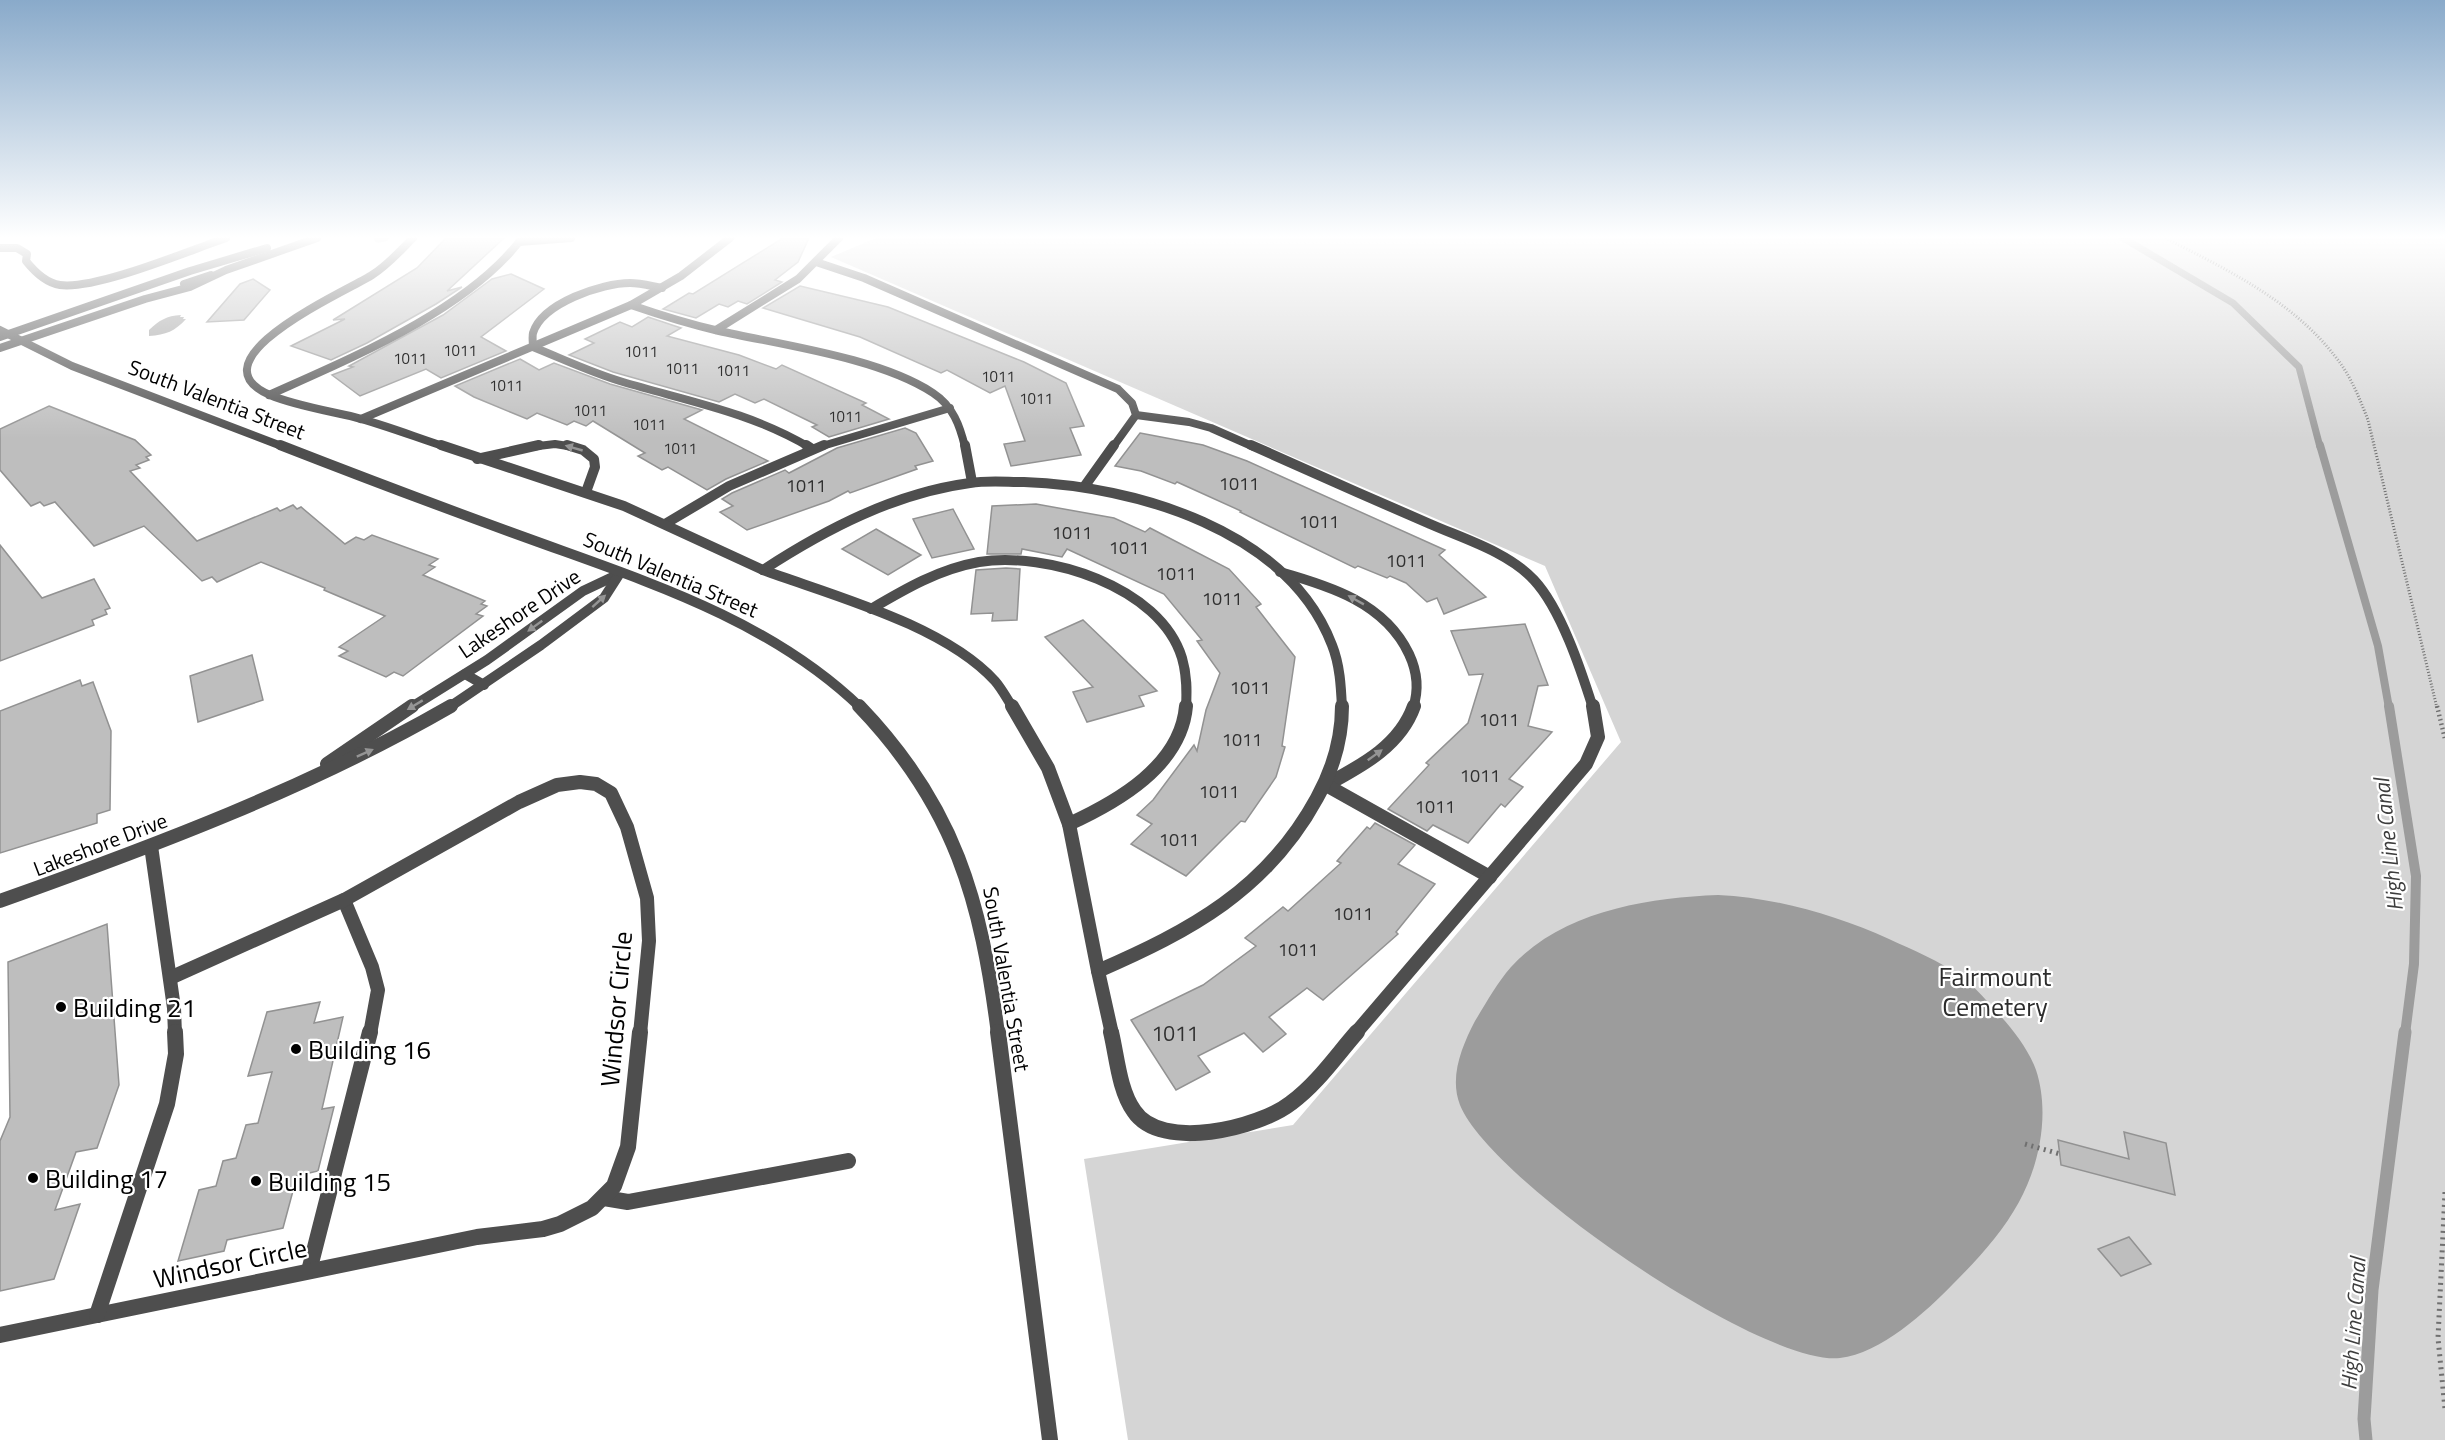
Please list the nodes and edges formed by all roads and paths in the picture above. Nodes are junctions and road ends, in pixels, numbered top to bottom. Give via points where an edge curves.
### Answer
1 (93, 305) edge
2 (127, 305) edge
3 (317, 305) edge
4 (444, 305) edge
5 (560, 305) edge
6 (631, 305) joint
7 (757, 305) edge
8 (927, 305) edge
9 (2283, 305) edge
10 (716, 330) junction
11 (3, 334) edge
12 (20, 341) junction
13 (534, 347) junction
14 (0, 348) edge
15 (269, 395) junction
16 (950, 408) junction
17 (1136, 415) junction
18 (361, 419) junction
19 (812, 449) junction
20 (477, 459) junction
21 (972, 482) junction
22 (1084, 487) junction
23 (586, 492) junction
24 (665, 524) junction
25 (763, 570) junction
26 (1280, 572) junction
27 (620, 573) junction
28 (871, 609) junction
29 (465, 674) junction
30 (484, 685) junction
31 (2445, 739) edge
32 (311, 775) junction
33 (1326, 785) junction
34 (1069, 824) junction
35 (151, 846) junction
36 (1490, 877) junction
37 (344, 900) junction
38 (0, 901) edge
39 (1098, 971) junction
40 (170, 978) junction
41 (2025, 1144) dead end
42 (2060, 1154) dead end
43 (848, 1161) dead end
44 (2445, 1192) edge
45 (604, 1198) junction
46 (309, 1271) junction
47 (98, 1315) junction
48 (0, 1335) edge
49 (2445, 1409) edge
50 (1050, 1440) edge

1 - 11 street
2 - 12 street
3 - 15 street via 257,344 249,359 248,376 252,384
4 - 15 street via 373,347
5 - 13 street via 538,324 531,337
6 - 10 street
6 - 13 street
7 - 10 street
8 - 17 street via 1110,384 1133,403
9 - 31 path via 2299,316 2338,360 2356,389 2368,420
10 - 16 street via 867,366 916,385
11 - 12 street, South Valentia Street
12 - 14 street
12 - 27 street, South Valentia Street via 72,366
13 - 18 street
13 - 19 street via 608,377 749,415
15 - 18 street
16 - 19 street
16 - 21 street
17 - 22 street
17 - 36 street via 1211,428 1499,555 1539,585 1592,700 1598,741 1586,765
18 - 20 street
19 - 24 street via 729,486
20 - 23 street
23 -> 20 street via 595,467 594,459 582,449 546,445
21 - 22 street
21 - 25 street via 876,508 823,532
22 - 26 street via 1148,501 1193,517 1240,543
23 - 24 street
24 - 25 street
25 - 28 street
26 - 33 street via 1317,616 1330,641 1340,675 1340,728
33 -> 26 street via 1377,754 1398,735 1416,703 1416,672 1401,639 1368,607 1329,587
27 -> 29 street, Lakeshore Drive via 583,591
30 -> 27 street, Lakeshore Drive via 604,598
27 - 50 street, South Valentia Street via 736,621 816,669 849,698 897,751 948,829 974,899 992,990
28 - 34 street via 938,638 995,681 1048,768
28 - 34 street via 952,569 977,562 1016,560 1057,564 1096,577 1130,594 1156,615 1176,640 1185,664 1188,699 1179,730 1159,763 1137,786
29 - 30 street
29 -> 32 street, Lakeshore Drive via 383,724
32 -> 30 street, Lakeshore Drive via 387,743
32 - 35 street, Lakeshore Drive
33 - 36 street
33 - 39 street via 1295,836 1235,898 1180,933
34 - 39 street
35 - 38 street, Lakeshore Drive
35 - 40 street
36 - 39 street via 1303,1094 1266,1116 1205,1133 1179,1136 1163,1132 1131,1108
37 - 40 street, Windsor Circle
37 - 45 street, Windsor Circle via 557,785 596,784 611,793 627,827 647,898 649,941 628,1147 620,1174
37 - 46 street via 378,990
40 - 47 street via 176,1054 168,1104
41 - 42 path
43 - 45 street via 628,1202
44 - 49 path via 2438,1338
45 - 46 street, Windsor Circle via 577,1216 543,1229 477,1237
46 - 47 street, Windsor Circle
47 - 48 street, Windsor Circle

